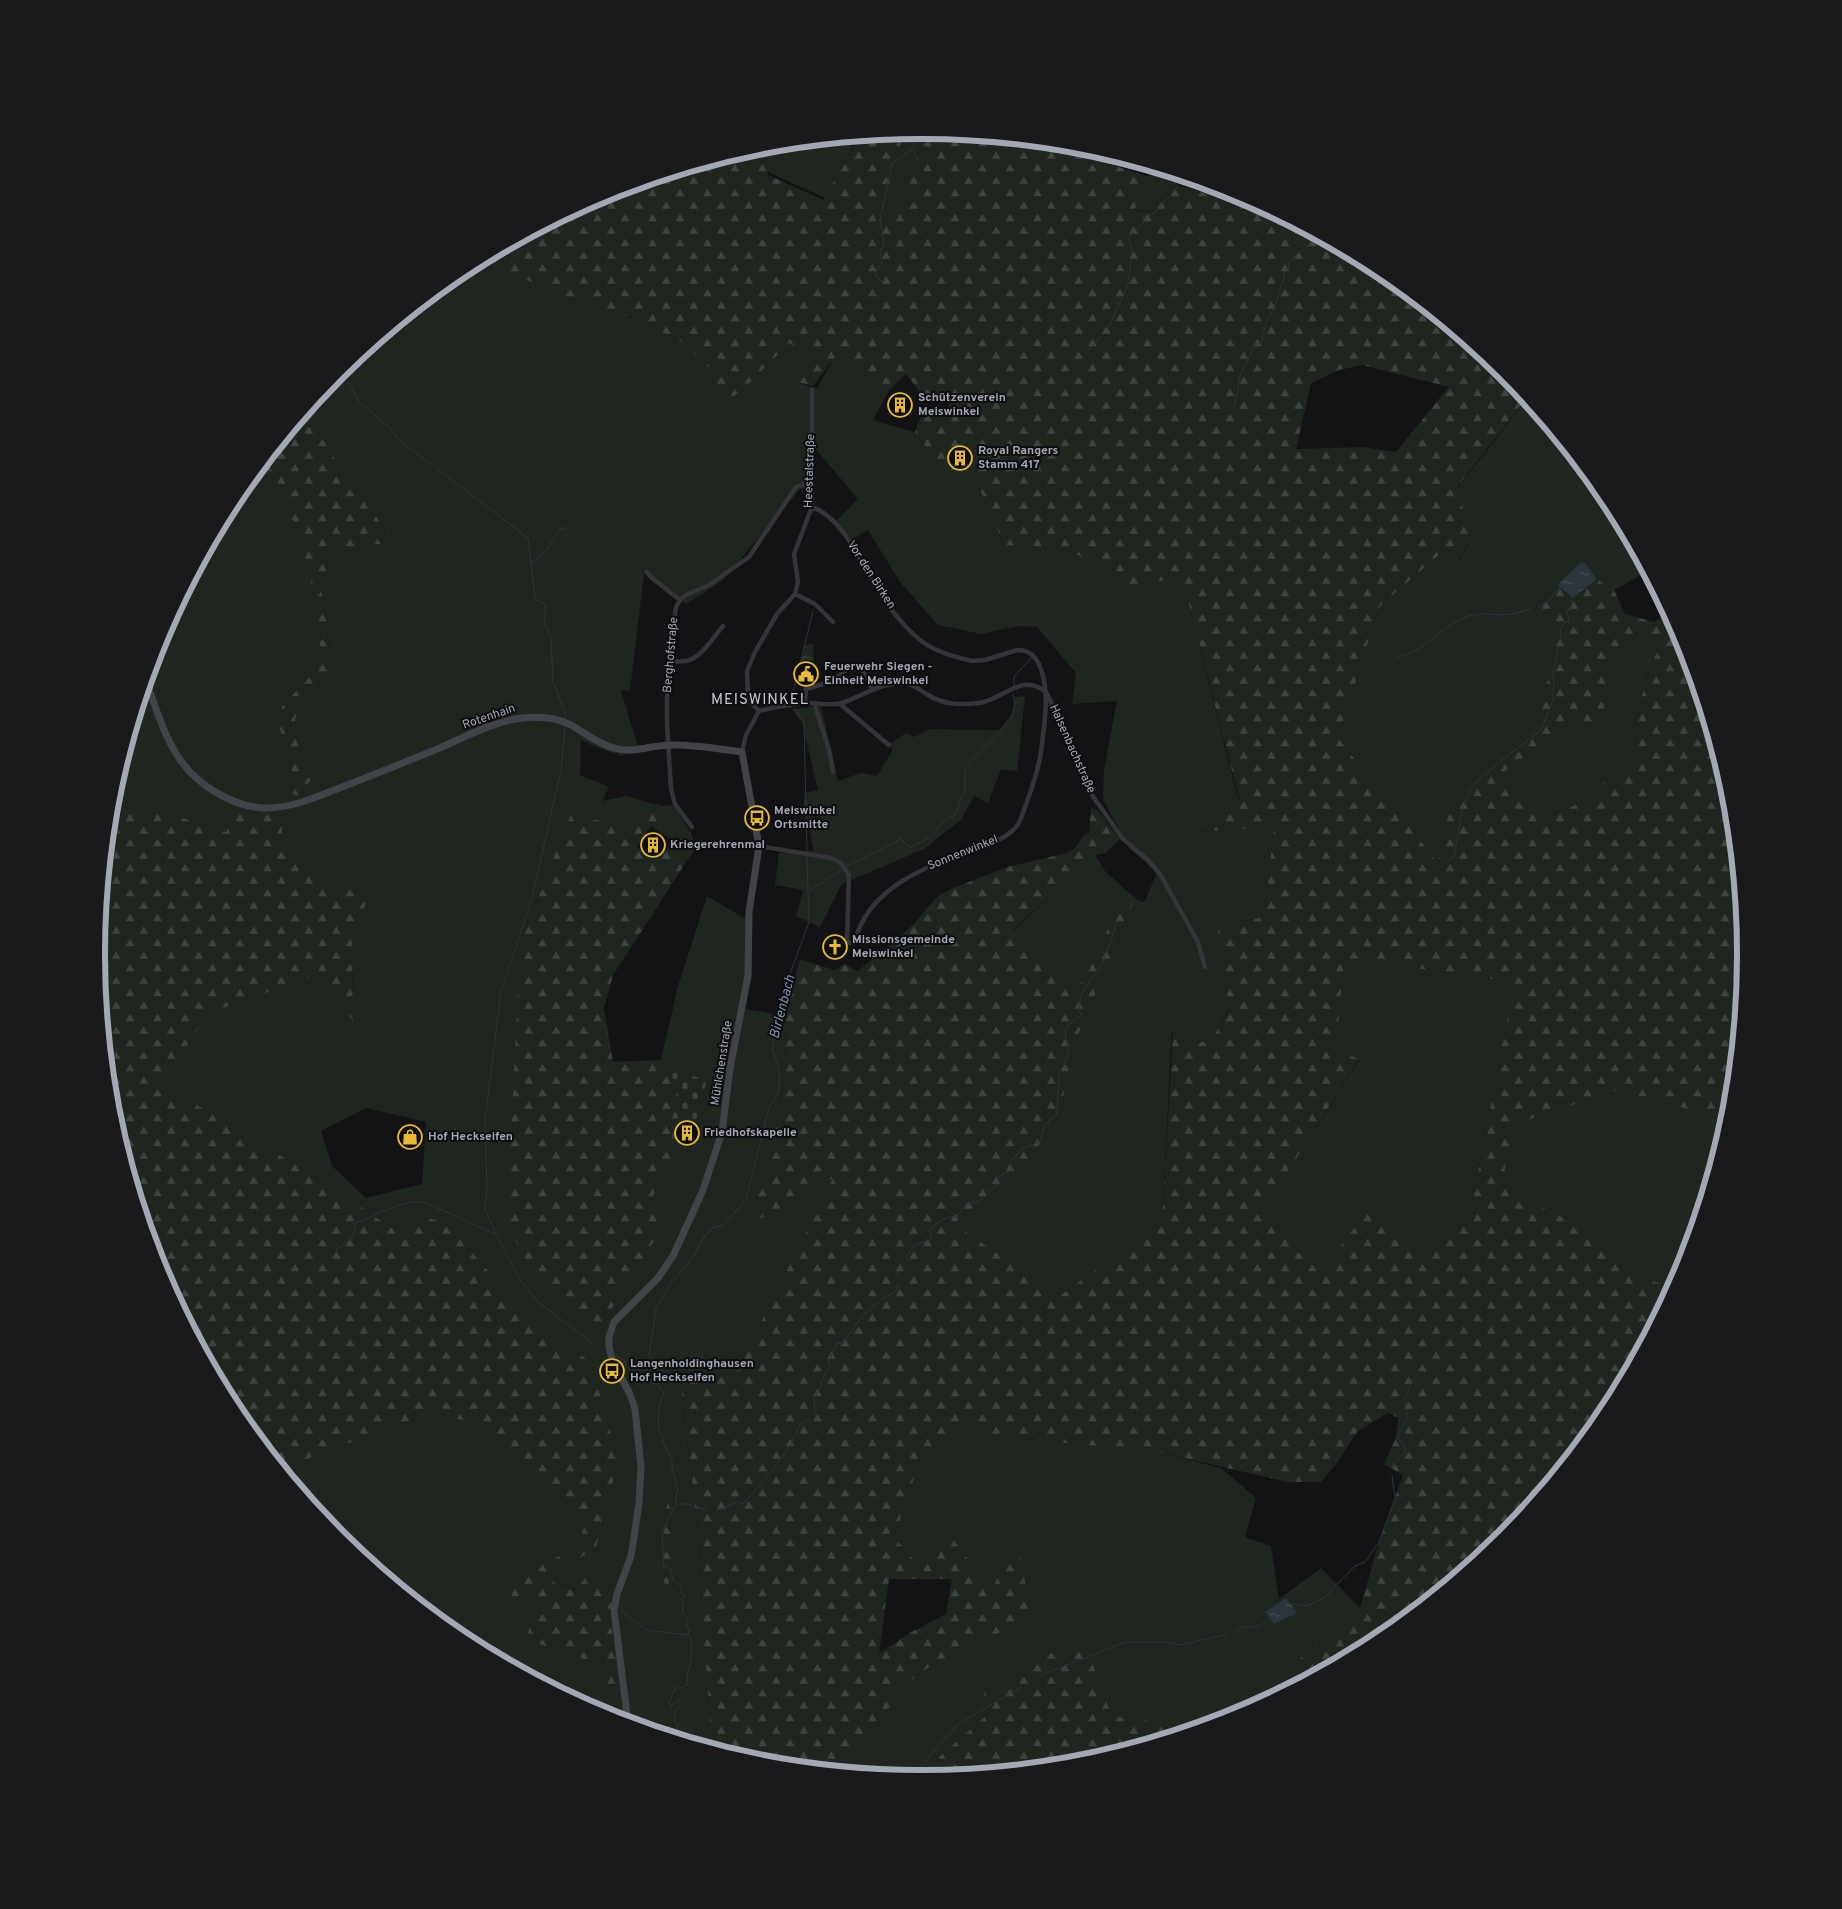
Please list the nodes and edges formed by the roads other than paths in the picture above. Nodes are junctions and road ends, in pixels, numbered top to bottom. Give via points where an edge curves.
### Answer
1 (812, 390) dead end
2 (812, 485) junction
3 (812, 507) junction
4 (647, 572) dead end
5 (795, 594) junction
6 (680, 600) junction
7 (833, 622) dead end
8 (723, 626) dead end
9 (670, 661) junction
10 (149, 689) edge
11 (872, 689) junction
12 (1046, 692) junction
13 (814, 703) junction
14 (805, 704) junction
15 (840, 704) junction
16 (759, 711) junction
17 (669, 744) junction
18 (889, 745) dead end
19 (742, 752) junction
20 (834, 772) dead end
21 (692, 827) dead end
22 (759, 846) junction
23 (1205, 968) dead end
24 (627, 1715) edge

1 - 2 street, Heestalstraße
2 - 3 street, Heestalstraße
2 - 6 street, Berghofstraße via 796,487 749,557 709,585
3 - 5 street, Heestalstraße via 794,554 798,582
3 - 12 street, Vor den Birken via 836,523 881,595 923,642 979,662 1023,649 1037,659
4 - 6 street
5 - 7 street via 814,604
5 - 16 street via 777,614 750,663 748,693 751,703
6 - 9 street, Berghofstraße via 674,620
8 - 9 street via 693,659
9 - 17 street, Berghofstraße via 667,697
10 - 17 street, Rotenhain via 163,729 180,760 199,782 224,796 263,808 314,798 494,725 524,717 562,722 607,746 623,750
11 - 12 street, Halsenbachstraße via 909,684 951,704 984,702 1026,684
11 - 14 street via 863,671 855,664 833,681 806,690
11 - 15 street, Halsenbachstraße
12 - 22 street, Sonnenwinkel via 1038,773 1017,826 987,845 919,871 883,894 870,909 855,941 849,943 848,940 849,875 841,863 831,858
12 - 23 street, Halsenbachstraße via 1075,751 1084,781 1127,843 1160,874 1198,942
13 - 14 street, Halsenbachstraße
13 - 15 street, Halsenbachstraße
13 - 20 street
14 - 16 street, Halsenbachstraße
15 - 18 street
16 - 19 street via 746,735
17 - 19 street, Rotenhain
17 - 21 street, Berghofstraße via 671,790 675,804
19 - 22 street, Mühlchenstraße
22 - 24 street, Mühlchenstraße via 749,912 747,984 718,1146 703,1190 673,1256 658,1278 614,1322 611,1330 609,1347 635,1409 640,1454 640,1486 632,1556 614,1610

